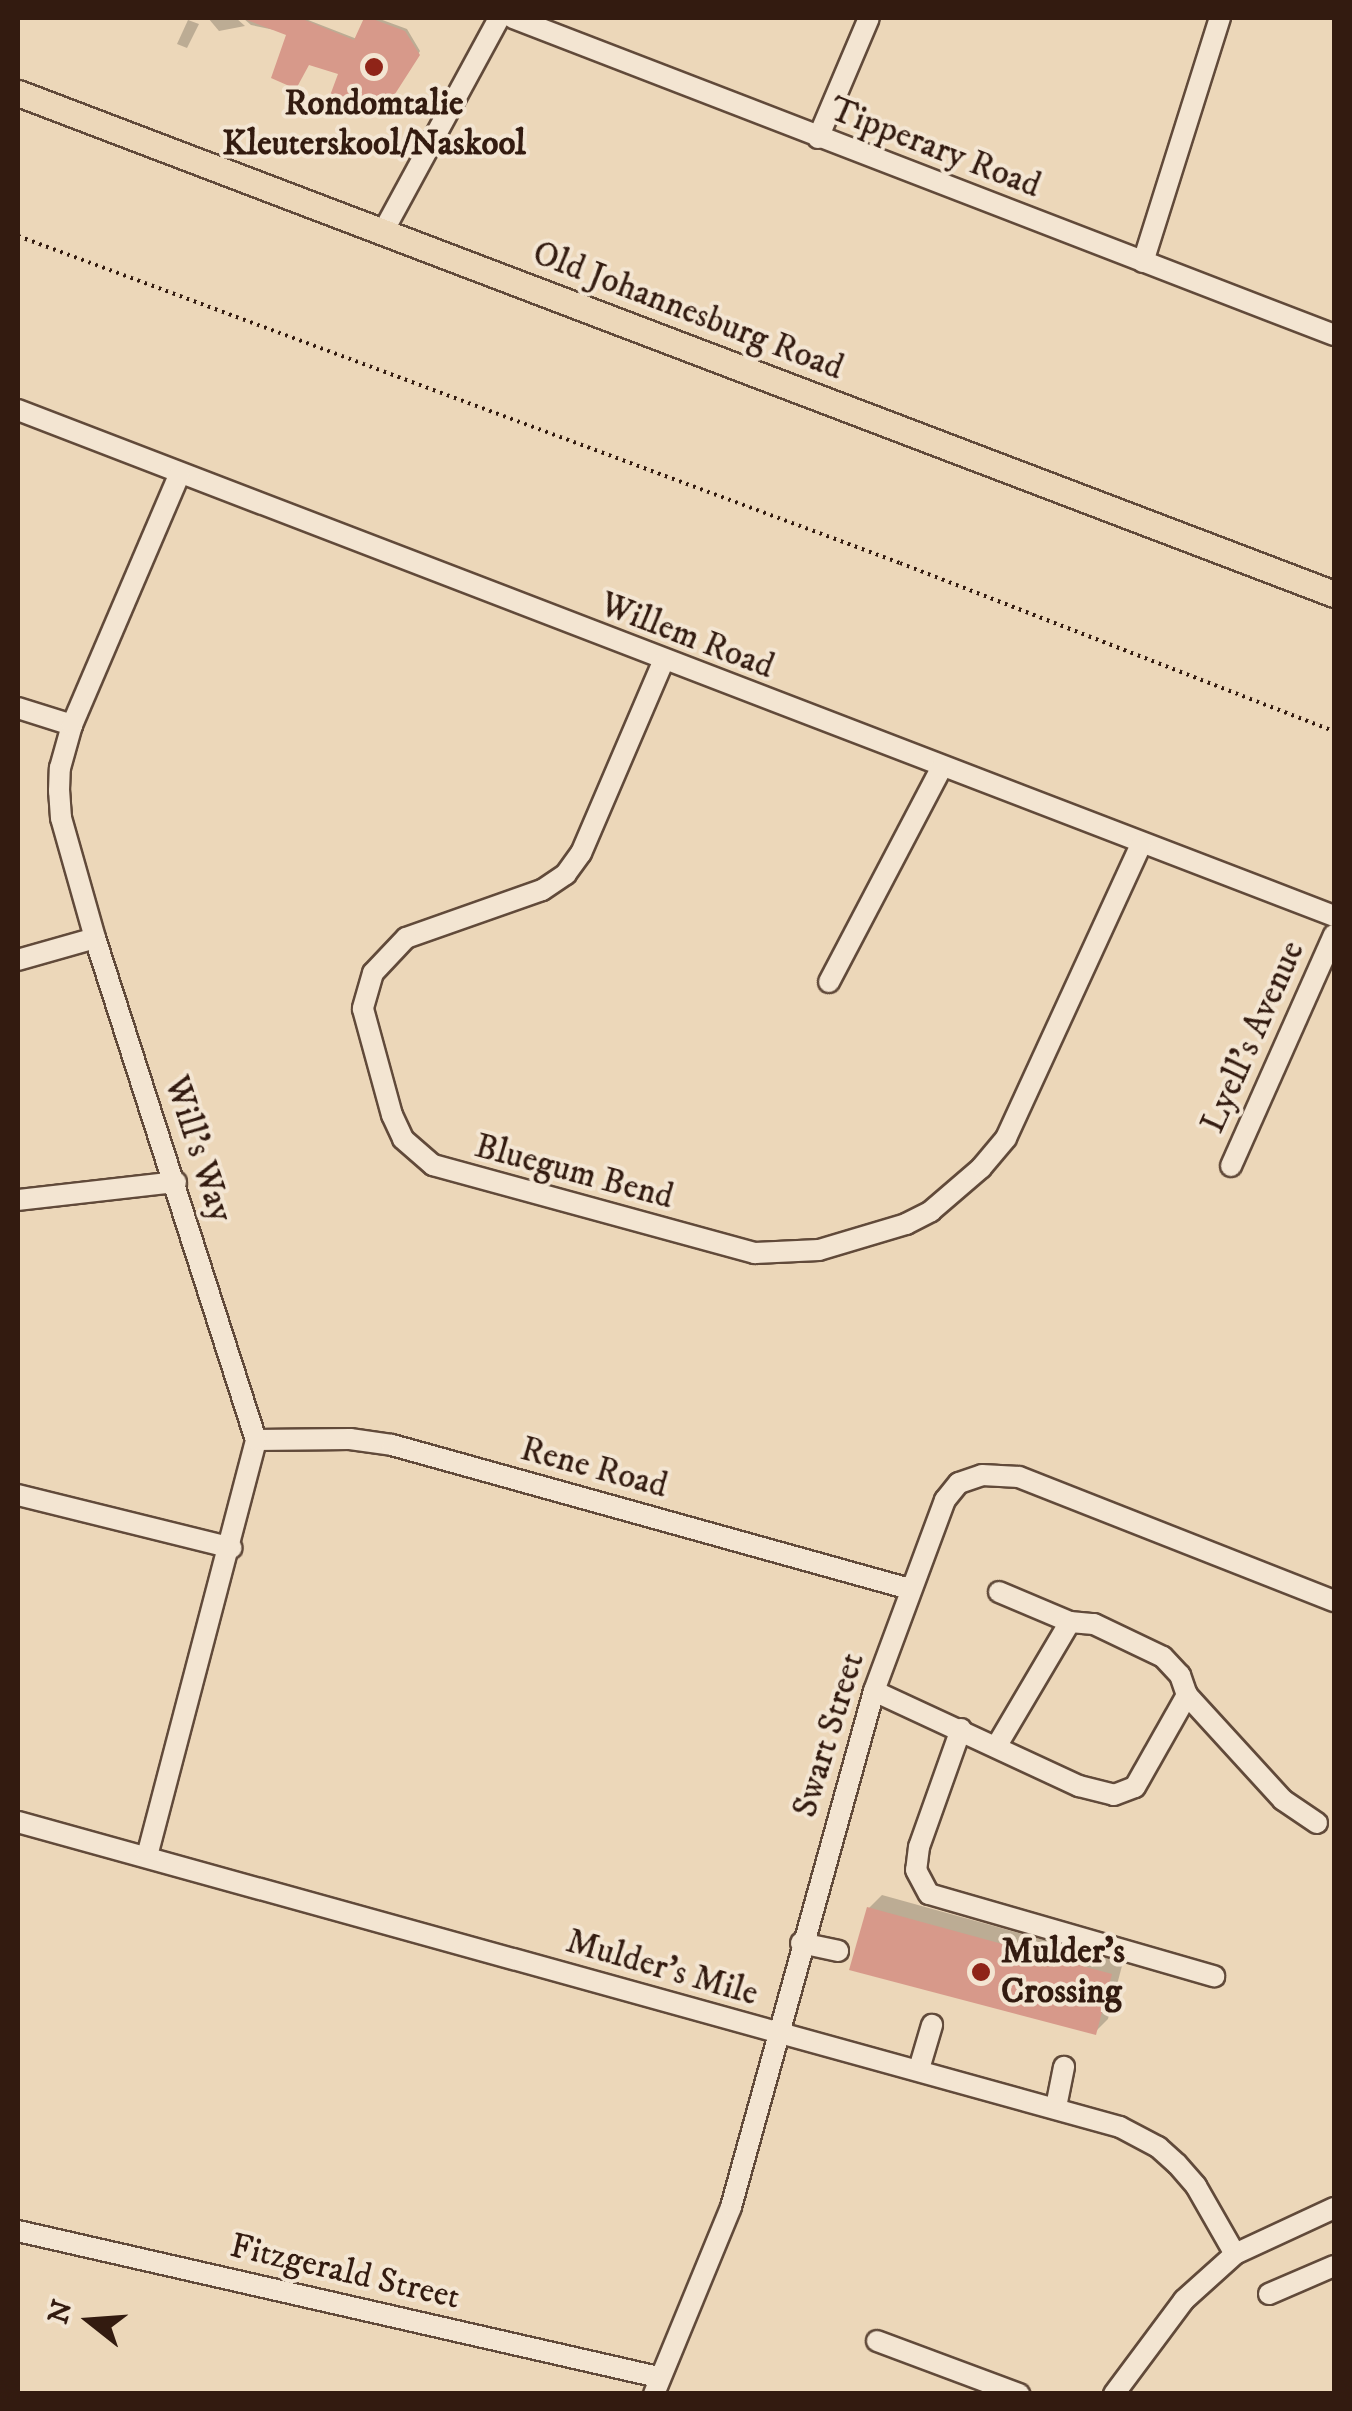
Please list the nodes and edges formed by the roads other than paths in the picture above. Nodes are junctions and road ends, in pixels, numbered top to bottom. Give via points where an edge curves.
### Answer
1 (499, 18) edge
2 (514, 18) edge
3 (869, 18) edge
4 (1220, 18) edge
5 (18, 92) edge
6 (818, 138) junction
7 (384, 230) junction
8 (1142, 262) junction
9 (1334, 335) edge
10 (18, 410) edge
11 (180, 475) junction
12 (1334, 594) edge
13 (662, 662) junction
14 (18, 708) edge
15 (72, 725) junction
16 (942, 767) junction
17 (1141, 845) junction
18 (1334, 916) edge
19 (1334, 935) edge
20 (95, 938) junction
21 (18, 960) edge
22 (829, 982) dead end
23 (1231, 1166) dead end
24 (176, 1182) junction
25 (18, 1200) edge
26 (256, 1440) junction
27 (18, 1496) edge
28 (232, 1548) junction
29 (910, 1589) junction
30 (999, 1592) dead end
31 (1334, 1600) edge
32 (1070, 1622) junction
33 (874, 1691) junction
34 (1186, 1695) junction
35 (961, 1729) junction
36 (996, 1747) junction
37 (18, 1822) edge
38 (1316, 1823) dead end
39 (148, 1856) junction
40 (801, 1943) junction
41 (838, 1951) dead end
42 (1214, 1976) dead end
43 (932, 2025) dead end
44 (777, 2034) junction
45 (1064, 2067) dead end
46 (920, 2069) junction
47 (1056, 2107) junction
48 (1334, 2208) edge
49 (18, 2231) edge
50 (1234, 2254) junction
51 (1334, 2266) edge
52 (1269, 2294) dead end
53 (877, 2342) dead end
54 (656, 2385) edge
55 (1019, 2394) edge
56 (1114, 2394) edge

1 - 7 street
2 - 6 street, Tipperary Road
3 - 6 street
4 - 8 street
5 - 7 main road, Old Johannesburg Road
6 - 8 street, Tipperary Road
7 - 12 main road, Old Johannesburg Road
8 - 9 street, Tipperary Road
10 - 11 street, Willem Road
11 - 13 street, Willem Road
11 - 15 street, Will's Way
13 - 16 street, Willem Road
13 - 17 street, Bluegum Bend via 582,853 566,874 542,890 406,938 373,973 363,1008 392,1115 403,1139 433,1165 755,1253 819,1250 906,1224 981,1168 1006,1138
14 - 15 street
15 - 20 street, Will's Way via 60,768 61,818
16 - 17 street, Willem Road
16 - 22 street
17 - 18 street, Willem Road
19 - 23 street, Lyell's Avenue
20 - 21 street
20 - 24 street, Will's Way
24 - 25 street
24 - 26 street, Will's Way
26 - 28 street, Will's Way
26 - 29 street, Rene Road via 392,1445
27 - 28 street
28 - 39 street, Will's Way
29 - 31 street, Swart Street via 945,1500 965,1479 998,1474
29 - 33 street, Swart Street
30 - 32 street
32 - 34 street via 1094,1624 1162,1657 1180,1675
32 - 36 street
33 - 35 street
33 - 40 street, Swart Street
34 - 36 street via 1135,1787 1124,1794 1079,1786
34 - 38 street via 1283,1800
35 - 36 street
35 - 42 street via 918,1847 916,1870 929,1894
37 - 39 street, Mulder's Mile
39 - 44 street, Mulder's Mile
40 - 41 street
40 - 44 street, Swart Street
43 - 46 street
44 - 46 street, Mulder's Mile
44 - 54 street, Swart Street via 731,2207
45 - 47 street
46 - 47 street, Mulder's Mile
47 - 50 street, Mulder's Mile via 1158,2147 1196,2186
48 - 50 street
49 - 54 street, Fitzgerald Street
50 - 56 street via 1184,2300
51 - 52 street
53 - 55 street

